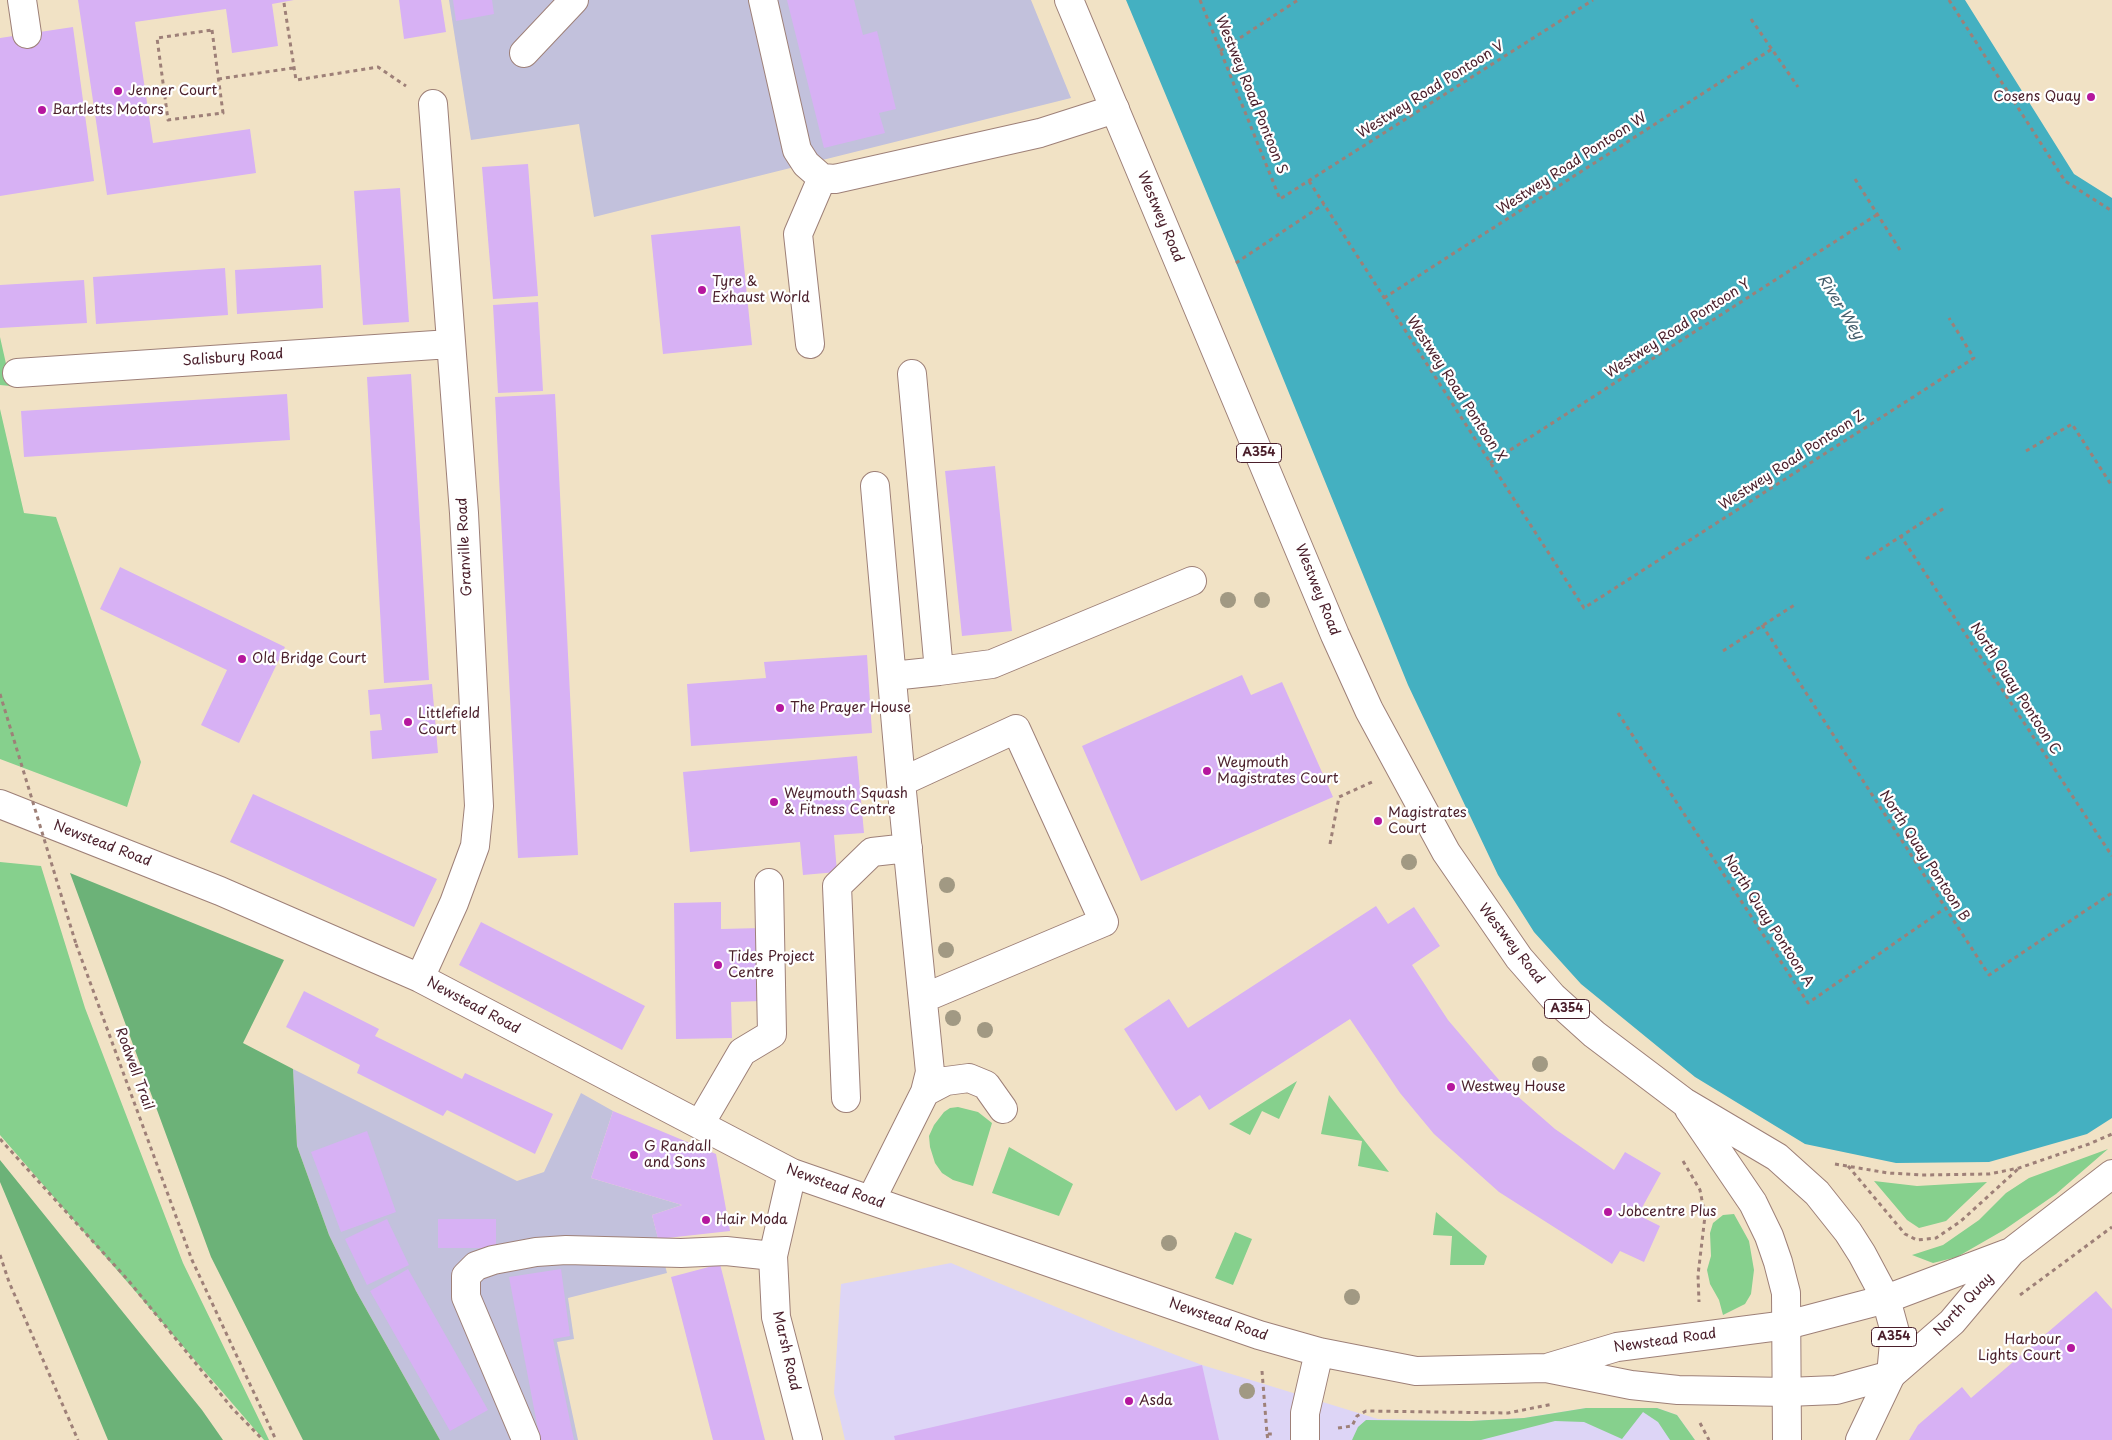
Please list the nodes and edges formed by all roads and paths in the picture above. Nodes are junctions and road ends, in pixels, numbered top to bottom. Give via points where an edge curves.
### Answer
1 (22, 0) edge
2 (574, 0) edge
3 (762, 0) edge
4 (1069, 0) edge
5 (1200, 0) edge
6 (1298, 0) edge
7 (1594, 0) edge
8 (1949, 0) edge
9 (284, 3) dead end
10 (1752, 19) dead end
11 (26, 34) dead end
12 (1772, 49) junction
13 (1220, 51) junction
14 (524, 54) dead end
15 (293, 68) junction
16 (218, 79) junction
17 (1798, 87) dead end
18 (433, 104) joint
19 (1114, 109) junction
20 (822, 178) junction
21 (1855, 179) dead end
22 (1309, 181) junction
23 (1280, 199) joint
24 (1324, 204) junction
25 (2112, 211) edge
26 (1878, 214) junction
27 (1900, 250) dead end
28 (1236, 263) dead end
29 (1384, 298) junction
30 (1949, 318) dead end
31 (450, 344) junction
32 (810, 344) dead end
33 (17, 373) dead end
34 (912, 374) dead end
35 (2026, 451) dead end
36 (1490, 463) junction
37 (875, 486) dead end
38 (2112, 486) edge
39 (1946, 508) dead end
40 (1900, 535) junction
41 (1866, 559) dead end
42 (1192, 581) dead end
43 (1796, 604) dead end
44 (1584, 608) joint
45 (1762, 625) junction
46 (1723, 650) dead end
47 (939, 672) junction
48 (892, 676) junction
49 (0, 694) edge
50 (1618, 714) dead end
51 (901, 782) junction
52 (1368, 783) dead end
53 (0, 804) edge
54 (1330, 844) dead end
55 (908, 848) junction
56 (2112, 856) edge
57 (769, 882) dead end
58 (2112, 893) edge
59 (1944, 908) junction
60 (420, 978) junction
61 (924, 998) junction
62 (925, 1092) junction
63 (846, 1098) dead end
64 (1684, 1102) junction
65 (1003, 1109) dead end
66 (700, 1124) junction
67 (2112, 1134) edge
68 (0, 1139) edge
69 (1828, 1162) dead end
70 (1847, 1166) junction
71 (2019, 1168) junction
72 (792, 1173) junction
73 (2112, 1174) edge
74 (871, 1200) junction
75 (1705, 1216) dead end
76 (2011, 1252) junction
77 (0, 1255) edge
78 (774, 1256) junction
79 (1886, 1299) junction
80 (1699, 1302) dead end
81 (1787, 1325) junction
82 (1259, 1335) junction
83 (1319, 1352) junction
84 (1546, 1368) junction
85 (1891, 1376) junction
86 (1787, 1392) junction
87 (1560, 1403) dead end
88 (1267, 1434) junction
89 (1305, 1436) edge
90 (526, 1439) edge
91 (78, 1440) edge
92 (263, 1440) edge
93 (276, 1440) edge
94 (808, 1440) edge
95 (1268, 1440) edge
96 (1787, 1440) edge
97 (1860, 1440) edge

1 - 11 main road
2 - 14 main road
3 - 20 main road via 797,150 806,164
4 - 19 main road, Westwey Road / A354
5 - 13 path, Westwey Road Pontoon S
6 - 13 path
7 - 22 path, Westwey Road Pontoon V
8 - 25 path via 2065,181
9 - 15 path
10 - 12 path
12 - 17 path
12 - 29 path, Westwey Road Pontoon W
13 - 23 path, Westwey Road Pontoon S
15 - 16 path
15 - 18 path via 296,80 378,67
16 - 16 path via 223,113 168,120 157,38 212,30
18 - 31 main road, Granville Road
19 - 20 main road via 1040,133 835,179
19 - 64 main road, Westwey Road / A354 via 1368,710 1446,852 1514,952 1553,997 1594,1034
20 - 32 main road via 798,234
21 - 26 path
22 - 23 path, Westwey Road Pontoon V
22 - 24 path, Westwey Road Pontoon X
24 - 28 path
24 - 29 path, Westwey Road Pontoon X
26 - 27 path
26 - 36 path, Westwey Road Pontoon Y
29 - 36 path, Westwey Road Pontoon X
30 - 44 path, Westwey Road Pontoon Z via 1974,358
31 - 33 main road, Salisbury Road
31 - 60 main road, Granville Road via 464,513 479,806 475,846 454,903
34 - 47 main road
35 - 38 path via 2072,424
36 - 44 path, Westwey Road Pontoon X
37 - 48 main road
39 - 40 path
40 - 41 path
40 - 56 path, North Quay Pontoon C
42 - 47 main road via 992,664
43 - 45 path
45 - 46 path
45 - 59 path, North Quay Pontoon B
47 - 48 main road
48 - 51 main road
49 - 93 path, Rodwell Trail, bridge via 76,944 192,1260
50 - 59 path, North Quay Pontoon A via 1808,1002
51 - 55 main road
51 - 61 main road via 1016,729 1104,922
52 - 54 path via 1340,796
53 - 60 main road, Newstead Road via 220,891
55 - 61 main road
55 - 63 main road via 872,852 838,886
57 - 66 main road via 772,1034 742,1052
58 - 59 path, North Quay Pontoon B via 1989,975
60 - 66 main road, Newstead Road
61 - 62 main road via 930,1072
62 - 65 main road via 946,1081 969,1078 986,1086
62 - 74 main road
64 - 79 main road, Westwey Road / A354 via 1777,1157 1817,1193 1848,1232
64 - 81 main road, Westwey Road / A354 via 1743,1188 1769,1236 1786,1293
66 - 72 main road, Newstead Road
67 - 71 path
68 - 92 path via 128,1280 232,1408
69 - 70 path
70 - 71 path via 1922,1175 1988,1174
70 - 71 path via 1905,1234 1917,1240 1936,1238 1961,1221
72 - 74 main road, Newstead Road
72 - 78 main road, Marsh Road
73 - 76 main road, North Quay
74 - 82 main road, Newstead Road
75 - 80 path via 1698,1275
76 - 79 main road, North Quay
76 - 85 main road, North Quay via 1952,1322
77 - 91 path
78 - 90 main road via 726,1251 566,1250 536,1252 476,1266 466,1276 466,1297
78 - 94 main road, Marsh Road via 776,1317
79 - 81 main road, North Quay
79 - 85 main road, A354 via 1895,1332
81 - 84 main road, Newstead Road via 1617,1347
81 - 86 main road, A354
82 - 83 main road, Newstead Road
82 - 88 path
83 - 84 main road, Newstead Road via 1416,1371
83 - 89 main road via 1305,1413
84 - 86 main road, Newstead Road via 1631,1385 1678,1390
85 - 86 main road, Newstead Road via 1836,1390
85 - 97 main road, A354
86 - 96 main road, A354
87 - 89 path via 1508,1413 1366,1411 1357,1416 1352,1426
88 - 89 path
88 - 95 path

